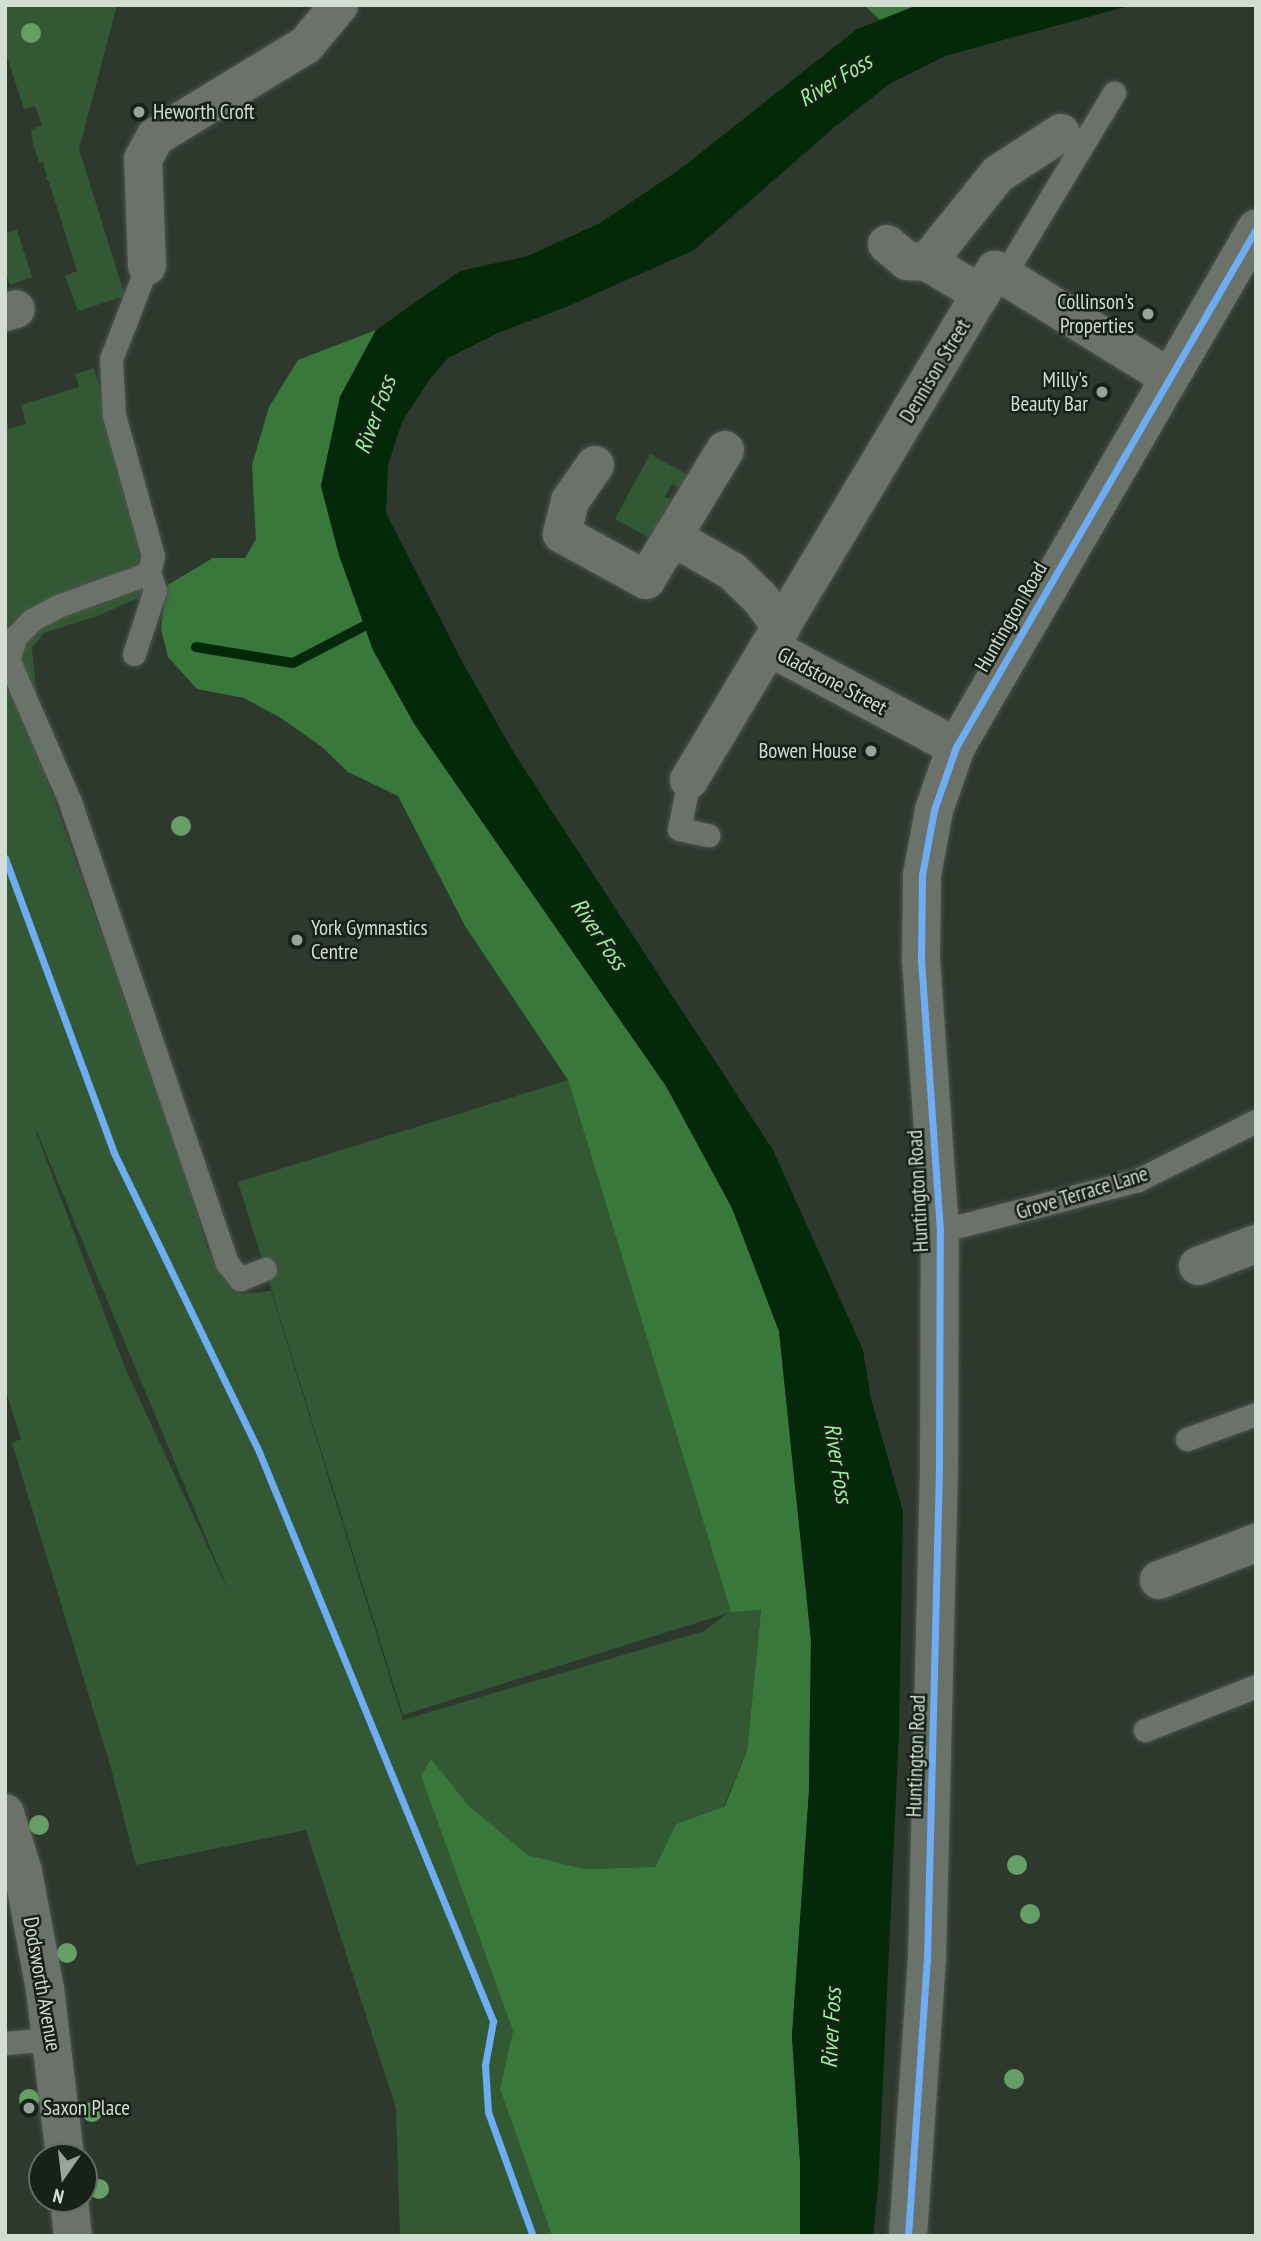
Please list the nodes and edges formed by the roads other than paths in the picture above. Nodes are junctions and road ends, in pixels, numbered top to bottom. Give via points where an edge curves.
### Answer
1 (339, 5) edge
2 (1114, 93) dead end
3 (1061, 133) dead end
4 (1256, 229) edge
5 (887, 244) dead end
6 (927, 262) junction
7 (147, 266) joint
8 (1245, 271) edge
9 (993, 284) junction
10 (1168, 377) junction
11 (725, 450) dead end
12 (595, 465) dead end
13 (672, 537) junction
14 (149, 573) junction
15 (776, 637) junction
16 (134, 654) dead end
17 (956, 747) junction
18 (689, 780) joint
19 (708, 835) dead end
20 (1256, 1121) edge
21 (940, 1231) junction
22 (1256, 1244) edge
23 (1198, 1266) dead end
24 (265, 1269) dead end
25 (1256, 1414) edge
26 (1187, 1439) dead end
27 (1256, 1543) edge
28 (1159, 1580) dead end
29 (1256, 1686) edge
30 (1145, 1730) dead end
31 (5, 1813) edge
32 (53, 2039) junction
33 (5, 2043) edge
34 (64, 2143) edge
35 (71, 2213) edge
36 (73, 2236) edge
37 (908, 2236) edge

1 - 7 street via 306,45 155,137 143,159
2 - 9 lane
3 - 6 street via 998,174
4 - 8 street, Huntington Road
5 - 6 street via 906,261
6 - 9 street
7 - 14 lane via 111,359 114,415 153,556
8 - 10 street, Huntington Road
9 - 10 street
9 - 15 street, Dennison Street
10 - 17 street, Huntington Road
11 - 13 street
12 - 13 street via 570,501 562,534 646,580
13 - 15 street, Gladstone Street via 732,571 760,598
14 - 16 lane via 155,590
14 - 24 lane via 58,606 33,620 16,636 8,659 74,811 227,1264 240,1279
15 - 17 street, Gladstone Street
15 - 18 street, Gladstone Street
17 - 21 street, Huntington Road via 933,810 922,875 921,960
18 - 19 lane via 679,830
20 - 21 lane, Grove Terrace Lane via 1138,1180
21 - 37 street, Huntington Road via 936,1666 926,1959
22 - 23 street
25 - 26 lane
27 - 28 street
29 - 30 lane
31 - 32 street, Dodsworth Avenue via 23,1872
32 - 33 lane
32 - 34 street, Dodsworth Avenue
35 - 36 street

